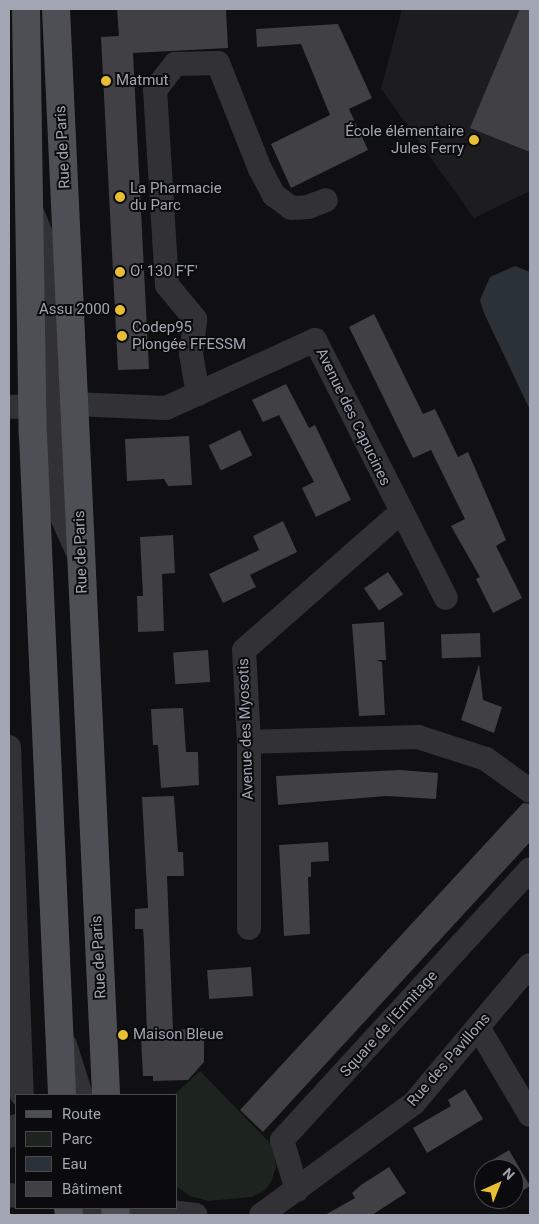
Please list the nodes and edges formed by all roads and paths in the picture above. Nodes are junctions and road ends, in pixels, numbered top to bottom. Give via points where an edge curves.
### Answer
1 (26, 9) edge
2 (56, 9) edge
3 (18, 75) edge
4 (326, 200) dead end
5 (198, 394) junction
6 (45, 405) edge
7 (400, 512) junction
8 (446, 598) dead end
9 (248, 742) junction
10 (9, 747) edge
11 (530, 791) edge
12 (530, 869) edge
13 (249, 928) dead end
14 (530, 965) edge
15 (478, 1027) junction
16 (60, 1029) junction
17 (22, 1094) edge
18 (62, 1094) edge
19 (81, 1094) edge
20 (106, 1094) edge
21 (530, 1115) edge
22 (297, 1190) junction
23 (148, 1209) edge
24 (196, 1215) edge
25 (261, 1215) edge

1 - 3 main road, Rue de Paris
2 - 6 main road, Rue de Paris
3 - 6 main road, Rue de Paris
4 - 5 street via 308,207 291,208 274,195 256,160 218,63 175,64 155,90 167,284 195,319 191,354
5 - 6 street, Avenue des Capucines via 166,408
5 - 7 street, Avenue des Capucines via 315,340
6 - 16 main road, Rue de Paris
6 - 20 main road, Rue de Paris via 82,562
7 - 8 street, Avenue des Capucines
7 - 9 street, Avenue des Myosotis via 244,650
9 - 11 street via 418,737 488,760
9 - 13 street, Avenue des Myosotis
10 - 17 street
12 - 22 street, Square de l'Ermitage via 282,1140
14 - 15 street, Rue des Pavillons
15 - 21 street
15 - 22 street, Rue des Pavillons via 414,1103
16 - 18 main road, Rue de Paris
16 - 19 street
22 - 25 street, Rue des Pavillons
23 - 24 street

